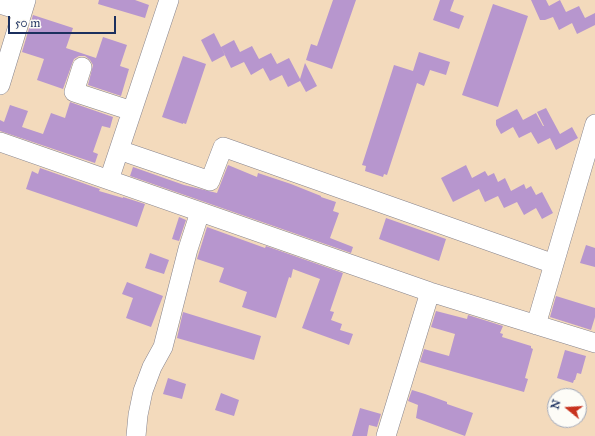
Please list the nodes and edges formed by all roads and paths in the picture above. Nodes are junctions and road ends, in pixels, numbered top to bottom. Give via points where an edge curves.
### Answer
1 (169, 0) edge
2 (0, 4) edge
3 (24, 5) edge
4 (82, 68) dead end
5 (0, 85) edge
6 (132, 111) junction
7 (595, 124) edge
8 (0, 142) edge
9 (119, 150) junction
10 (109, 180) junction
11 (200, 212) junction
12 (554, 264) junction
13 (430, 292) junction
14 (536, 325) junction
15 (595, 343) edge
16 (136, 436) edge
17 (386, 436) edge

1 - 6 street
2 - 3 street
3 - 5 street
4 - 6 street via 74,92
6 - 9 street
7 - 12 street
8 - 10 street
9 - 10 street
9 - 12 street via 210,181 223,147
10 - 11 street
11 - 13 street
11 - 16 street via 163,347 143,391
12 - 14 street
13 - 14 street
13 - 17 street
14 - 15 street

